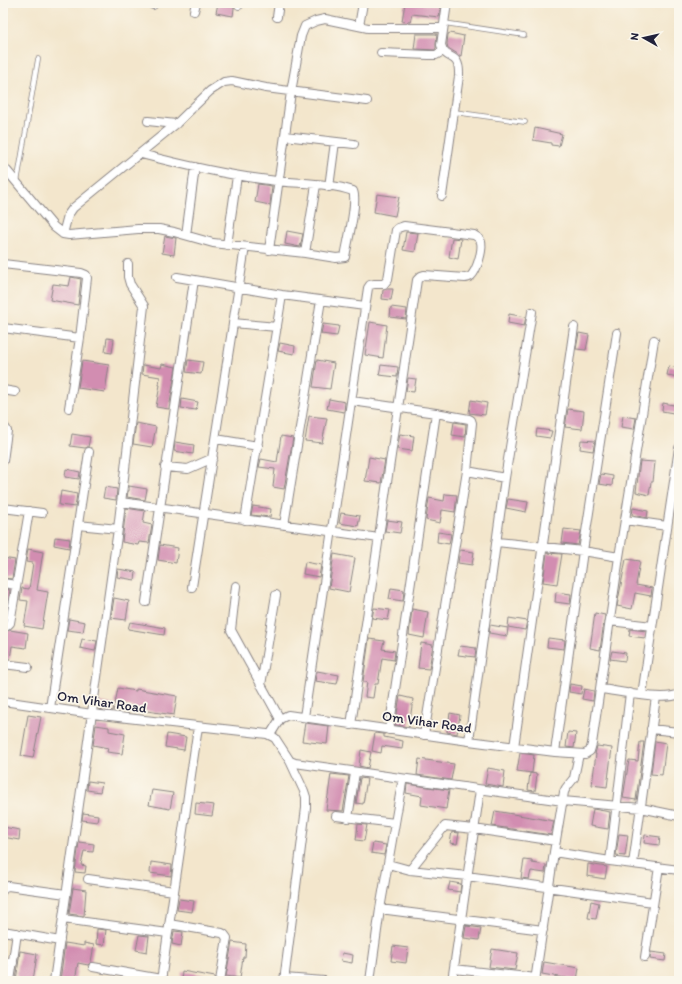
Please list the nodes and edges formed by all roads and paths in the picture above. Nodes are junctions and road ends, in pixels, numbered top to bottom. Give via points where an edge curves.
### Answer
1 (279, 3) edge
2 (363, 3) edge
3 (446, 3) edge
4 (277, 17) dead end
5 (359, 26) junction
6 (444, 26) junction
7 (524, 35) dead end
8 (443, 51) junction
9 (381, 53) dead end
10 (38, 59) dead end
11 (291, 92) junction
12 (367, 101) dead end
13 (454, 112) junction
14 (148, 121) dead end
15 (525, 122) dead end
16 (176, 124) junction
17 (285, 136) junction
18 (335, 142) junction
19 (354, 144) dead end
20 (141, 154) junction
21 (3, 166) edge
22 (195, 167) junction
23 (237, 176) junction
24 (279, 182) junction
25 (17, 184) junction
26 (316, 185) junction
27 (329, 187) junction
28 (442, 196) dead end
29 (63, 234) junction
30 (186, 235) junction
31 (227, 245) junction
32 (245, 247) junction
33 (269, 250) junction
34 (305, 253) junction
35 (3, 264) edge
36 (128, 264) dead end
37 (177, 277) dead end
38 (194, 280) junction
39 (238, 288) junction
40 (282, 294) junction
41 (321, 300) junction
42 (365, 306) junction
43 (532, 312) dead end
44 (233, 323) junction
45 (277, 327) junction
46 (574, 327) dead end
47 (3, 328) edge
48 (617, 333) dead end
49 (80, 338) junction
50 (654, 340) dead end
51 (3, 390) edge
52 (15, 392) dead end
53 (352, 401) junction
54 (69, 408) dead end
55 (398, 408) junction
56 (436, 413) junction
57 (3, 425) edge
58 (216, 439) junction
59 (258, 446) junction
60 (679, 448) edge
61 (89, 452) dead end
62 (213, 458) junction
63 (3, 461) edge
64 (165, 467) junction
65 (467, 471) junction
66 (505, 478) junction
67 (121, 502) junction
68 (3, 508) edge
69 (160, 508) junction
70 (29, 511) junction
71 (42, 513) dead end
72 (204, 514) junction
73 (245, 520) junction
74 (624, 520) junction
75 (78, 524) junction
76 (284, 525) junction
77 (667, 526) junction
78 (118, 529) junction
79 (332, 532) junction
80 (379, 538) junction
81 (497, 542) junction
82 (541, 547) junction
83 (583, 551) junction
84 (618, 557) junction
85 (3, 583) edge
86 (16, 585) junction
87 (236, 586) dead end
88 (192, 587) dead end
89 (276, 595) dead end
90 (146, 602) dead end
91 (610, 621) junction
92 (652, 626) junction
93 (3, 627) edge
94 (3, 664) edge
95 (28, 667) dead end
96 (261, 684) junction
97 (601, 688) junction
98 (630, 693) junction
99 (679, 694) edge
100 (642, 695) junction
101 (656, 696) junction
102 (3, 701) edge
103 (50, 708) junction
104 (92, 714) junction
105 (304, 717) junction
106 (280, 719) junction
107 (351, 725) junction
108 (198, 727) junction
109 (651, 728) junction
110 (389, 730) junction
111 (679, 732) edge
112 (270, 735) junction
113 (424, 735) junction
114 (469, 741) junction
115 (514, 747) junction
116 (555, 752) junction
117 (579, 754) junction
118 (290, 761) junction
119 (355, 772) junction
120 (401, 779) junction
121 (480, 790) junction
122 (563, 801) junction
123 (617, 806) junction
124 (641, 808) junction
125 (336, 816) dead end
126 (679, 816) edge
127 (348, 818) junction
128 (395, 823) junction
129 (474, 829) junction
130 (556, 841) junction
131 (554, 852) junction
132 (610, 861) junction
133 (388, 864) junction
134 (633, 864) junction
135 (659, 867) junction
136 (410, 870) junction
137 (679, 870) edge
138 (467, 876) junction
139 (88, 880) dead end
140 (550, 887) junction
141 (3, 890) edge
142 (174, 891) junction
143 (66, 894) junction
144 (654, 902) junction
145 (380, 909) junction
146 (63, 919) junction
147 (461, 919) junction
148 (169, 924) junction
149 (543, 930) junction
150 (3, 931) edge
151 (17, 933) junction
152 (168, 933) junction
153 (60, 941) junction
154 (645, 957) dead end
155 (3, 962) edge
156 (13, 964) junction
157 (93, 968) dead end
158 (454, 969) junction
159 (161, 980) edge
160 (282, 980) edge
161 (535, 980) edge
162 (10, 981) edge
163 (54, 981) edge
164 (220, 981) edge
165 (324, 981) edge
166 (370, 981) edge
167 (452, 981) edge

1 - 4 street
2 - 5 street
3 - 6 street
5 - 6 street
5 - 11 street via 325,20 305,26
6 - 7 lane
6 - 8 street
8 - 9 street via 436,55
8 - 13 street via 455,58 459,66
10 - 25 lane
11 - 12 street
11 - 16 street via 232,81 224,82 210,91
11 - 17 street
13 - 15 lane
13 - 28 street
14 - 16 street
16 - 20 street
17 - 18 street
17 - 24 street
18 - 19 street
18 - 27 street
20 - 22 street
20 - 29 street via 73,208 68,215
21 - 25 street
22 - 23 street
22 - 30 street
23 - 24 street
23 - 31 street
24 - 26 street
24 - 33 street
25 - 29 street
26 - 27 street
26 - 34 street
27 - 34 street via 348,189 355,195 345,257
29 - 30 street via 82,235 150,228
30 - 31 street
31 - 32 street
32 - 33 street
32 - 39 street
33 - 34 street
35 - 49 street via 86,275
36 - 67 street via 130,284 144,306
37 - 38 street
38 - 39 street
38 - 64 street
39 - 40 street
39 - 44 street
40 - 41 street
40 - 45 street
41 - 42 street
41 - 76 street
42 - 53 street
42 - 55 street via 370,285 384,284 388,279 398,228 404,226 474,235 479,238 479,260 470,276 465,278 424,275 418,280
43 - 66 street
44 - 45 street
44 - 58 street
45 - 59 street
46 - 82 street
47 - 49 street
48 - 83 street
49 - 54 street
50 - 74 street
51 - 52 street
53 - 55 street
53 - 79 street
55 - 56 street
55 - 80 street
56 - 65 street via 471,420
56 - 110 street
57 - 63 street via 7,432
58 - 59 street
58 - 62 street
59 - 73 street
60 - 77 street
61 - 75 street
62 - 64 street via 188,469
62 - 72 street
64 - 69 street
65 - 66 street
65 - 113 street
66 - 81 street
67 - 69 street
67 - 78 street
68 - 70 street
69 - 72 street
69 - 90 street
70 - 71 street
70 - 86 street
72 - 73 street
72 - 88 street
73 - 76 street
74 - 77 street
74 - 84 street
75 - 78 street
75 - 103 street
76 - 79 street
77 - 92 street
78 - 104 street
79 - 80 street
79 - 105 street
80 - 107 street
81 - 82 street
81 - 114 street
82 - 83 street
82 - 115 street
83 - 84 street
83 - 116 street
84 - 91 street
85 - 86 street
86 - 93 street via 10,623
87 - 96 street via 231,630
89 - 96 street
91 - 92 street
91 - 97 street
92 - 100 street
94 - 95 street
96 - 106 street
97 - 98 street
97 - 117 street, Om Vihar Road via 590,751
98 - 100 street
98 - 123 street
99 - 101 street via 674,697
100 - 101 street
101 - 109 street
102 - 103 street, Om Vihar Road
103 - 104 street, Om Vihar Road
104 - 108 street, Om Vihar Road
104 - 143 street
105 - 106 street, Om Vihar Road via 288,716
105 - 107 street, Om Vihar Road
106 - 112 street
107 - 110 street, Om Vihar Road
108 - 112 street, Om Vihar Road
108 - 142 street
109 - 111 street
109 - 124 street
110 - 113 street, Om Vihar Road
112 - 118 street
113 - 114 street, Om Vihar Road
114 - 115 street, Om Vihar Road
115 - 116 street, Om Vihar Road
116 - 117 street, Om Vihar Road
117 - 122 street via 576,774 566,788
118 - 119 street
118 - 160 street via 304,791 306,808
119 - 120 street
119 - 127 street
120 - 121 street
120 - 128 street
121 - 122 street
121 - 129 street
122 - 123 street
122 - 130 street
123 - 124 street
123 - 132 street
124 - 126 street
124 - 134 street
125 - 127 street
127 - 128 street
128 - 133 street
129 - 130 street
129 - 136 street via 445,826
129 - 138 street
130 - 131 street
131 - 132 street
131 - 140 street
132 - 134 street
133 - 136 street
133 - 145 street
134 - 135 street
135 - 137 street
135 - 144 street
136 - 138 street
138 - 140 street
138 - 147 street
139 - 142 street
140 - 144 street
140 - 149 street
141 - 143 street via 8,886
142 - 148 street
143 - 146 street
144 - 154 street
145 - 147 street
145 - 166 street
146 - 152 street
146 - 153 street
147 - 149 street
147 - 158 street
148 - 152 street
148 - 164 street via 222,933 226,936
149 - 161 street
150 - 151 street
151 - 153 street
151 - 156 street
152 - 159 street
153 - 163 street
155 - 156 street
156 - 162 street
157 - 159 street
158 - 161 street
158 - 167 street
160 - 165 street

